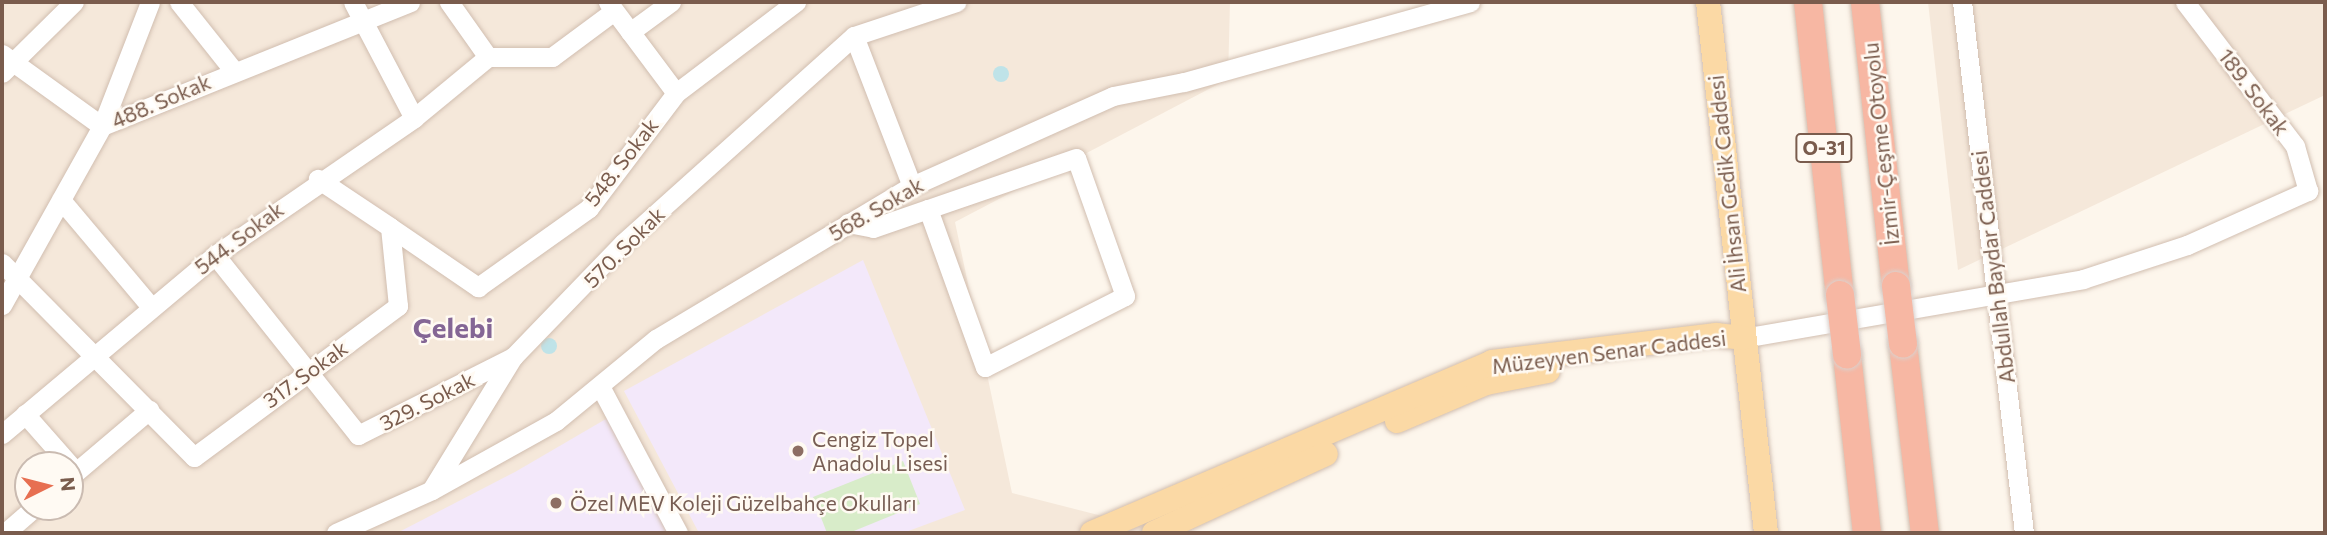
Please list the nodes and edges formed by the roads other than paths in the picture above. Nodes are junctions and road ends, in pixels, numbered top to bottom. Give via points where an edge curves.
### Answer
1 (74, 2) edge
2 (150, 2) edge
3 (179, 2) edge
4 (353, 2) edge
5 (410, 2) edge
6 (449, 2) edge
7 (671, 2) edge
8 (796, 2) edge
9 (956, 2) edge
10 (1470, 2) edge
11 (1708, 2) edge
12 (1808, 2) edge
13 (1865, 2) edge
14 (1962, 2) edge
15 (2185, 2) edge
16 (611, 6) edge
17 (366, 22) junction
18 (630, 32) junction
19 (854, 36) junction
20 (488, 57) junction
21 (5, 63) edge
22 (233, 70) junction
23 (676, 93) junction
24 (414, 118) junction
25 (102, 126) junction
26 (317, 178) junction
27 (912, 186) junction
28 (61, 200) junction
29 (928, 209) junction
30 (848, 223) junction
31 (390, 227) junction
32 (215, 255) junction
33 (2, 263) edge
34 (19, 276) junction
35 (1996, 297) junction
36 (2, 304) edge
37 (151, 307) junction
38 (1743, 338) junction
39 (96, 352) junction
40 (513, 357) junction
41 (310, 371) junction
42 (601, 388) junction
43 (149, 410) junction
44 (25, 414) junction
45 (2, 434) edge
46 (55, 451) edge
47 (84, 460) edge
48 (432, 490) junction
49 (18, 521) edge
50 (4, 533) edge
51 (336, 533) edge
52 (678, 533) edge
53 (1092, 533) edge
54 (1154, 533) edge
55 (1766, 533) edge
56 (1867, 533) edge
57 (1925, 533) edge
58 (2024, 533) edge

1 - 21 street
2 - 25 street
3 - 22 street
4 - 17 street
5 - 17 street, 488. Sokak
6 - 20 street
7 - 18 street
8 - 23 street, 548. Sokak
9 - 19 street
10 - 27 street, 568. Sokak via 1184,82 1113,96
11 - 38 main road, Ali İhsan Gedik Caddesi
12 - 56 highway, O-31, bridge
13 - 57 highway, İzmir-Çeşme Otoyolu / O-31, bridge
14 - 35 street, Abdullah Baydar Caddesi
15 - 35 street, 189. Sokak via 2295,146 2308,191 2187,245 2083,279
16 - 18 street
16 - 20 street via 552,57
17 - 22 street, 488. Sokak
17 - 24 street
18 - 23 street
19 - 27 street
19 - 40 street, 570. Sokak via 623,243
20 - 24 street, 544. Sokak
21 - 25 street
22 - 25 street, 488. Sokak
23 - 31 street, 548. Sokak via 589,208 478,287
24 - 26 street, 544. Sokak
25 - 28 street, 488. Sokak
26 - 31 street
26 - 32 street, 544. Sokak
27 - 30 street, 568. Sokak
28 - 34 street, 488. Sokak
28 - 37 street
29 - 29 street via 985,367 1125,296 1076,158
29 - 30 street via 873,228
30 - 42 street, 568. Sokak via 656,340
31 - 41 street, 317. Sokak via 398,306
32 - 37 street, 544. Sokak
32 - 41 street, 329. Sokak
33 - 34 street, 317. Sokak
34 - 36 street, 488. Sokak
34 - 39 street, 317. Sokak
35 - 38 street
35 - 58 street, Abdullah Baydar Caddesi
37 - 39 street, 544. Sokak
38 - 53 main road, Müzeyyen Senar Caddesi via 1716,335 1492,362
38 - 54 main road, Müzeyyen Senar Caddesi via 1715,352 1486,383
38 - 55 main road, Ali İhsan Gedik Caddesi
39 - 43 street, 317. Sokak
39 - 44 street, 544. Sokak
40 - 41 street, 329. Sokak via 358,435
40 - 48 street, 570. Sokak
41 - 43 street, 317. Sokak via 194,457
42 - 48 street, 568. Sokak via 556,421
42 - 52 street
43 - 47 street
44 - 45 street, 544. Sokak
44 - 46 street
48 - 51 street, 568. Sokak
49 - 50 street

